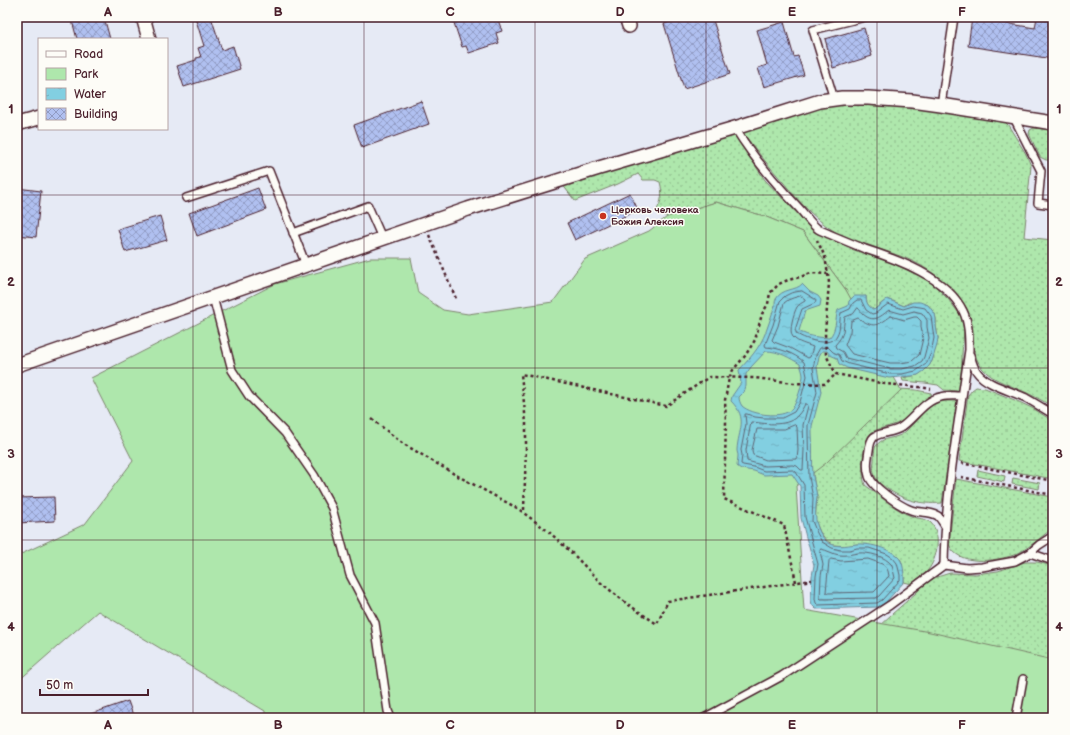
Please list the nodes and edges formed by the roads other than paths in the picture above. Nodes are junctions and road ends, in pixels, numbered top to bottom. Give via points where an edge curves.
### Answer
1 (143, 17) edge
2 (865, 17) edge
3 (954, 17) edge
4 (149, 38) edge
5 (834, 99) junction
6 (941, 105) junction
7 (1013, 116) junction
8 (38, 118) edge
9 (1053, 123) edge
10 (17, 124) edge
11 (735, 128) junction
12 (186, 198) dead end
13 (1053, 205) edge
14 (293, 233) junction
15 (382, 238) junction
16 (306, 265) junction
17 (213, 297) junction
18 (969, 350) junction
19 (17, 364) edge
20 (962, 396) junction
21 (1053, 414) edge
22 (945, 526) junction
23 (1053, 536) edge
24 (1030, 553) junction
25 (1053, 561) edge
26 (944, 565) junction
27 (1023, 679) dead end
28 (391, 718) edge
29 (704, 718) edge
30 (1016, 718) edge

1 - 4 street
2 - 5 lane via 813,30
3 - 6 lane
5 - 6 street via 868,98
5 - 11 street via 820,101
6 - 7 street
7 - 9 street
7 - 13 lane via 1041,172 1038,203
8 - 10 street
11 - 15 street via 599,168
11 - 18 lane via 764,168 818,229 904,263 945,288 962,311 968,329
12 - 14 lane via 269,170
14 - 15 lane via 368,206
14 - 16 lane
15 - 16 street
16 - 17 street
17 - 19 street
17 - 28 lane via 232,370 249,396 286,433 332,508 350,575 375,623
18 - 20 lane
18 - 21 lane via 972,365 980,376
20 - 22 lane
20 - 22 lane via 939,397 896,430 875,436 872,439 868,463 872,483 890,498 911,510 938,516
22 - 26 lane
23 - 24 lane
24 - 25 lane
24 - 26 lane via 1015,561 982,567
26 - 29 lane via 890,605 782,676
27 - 30 lane

